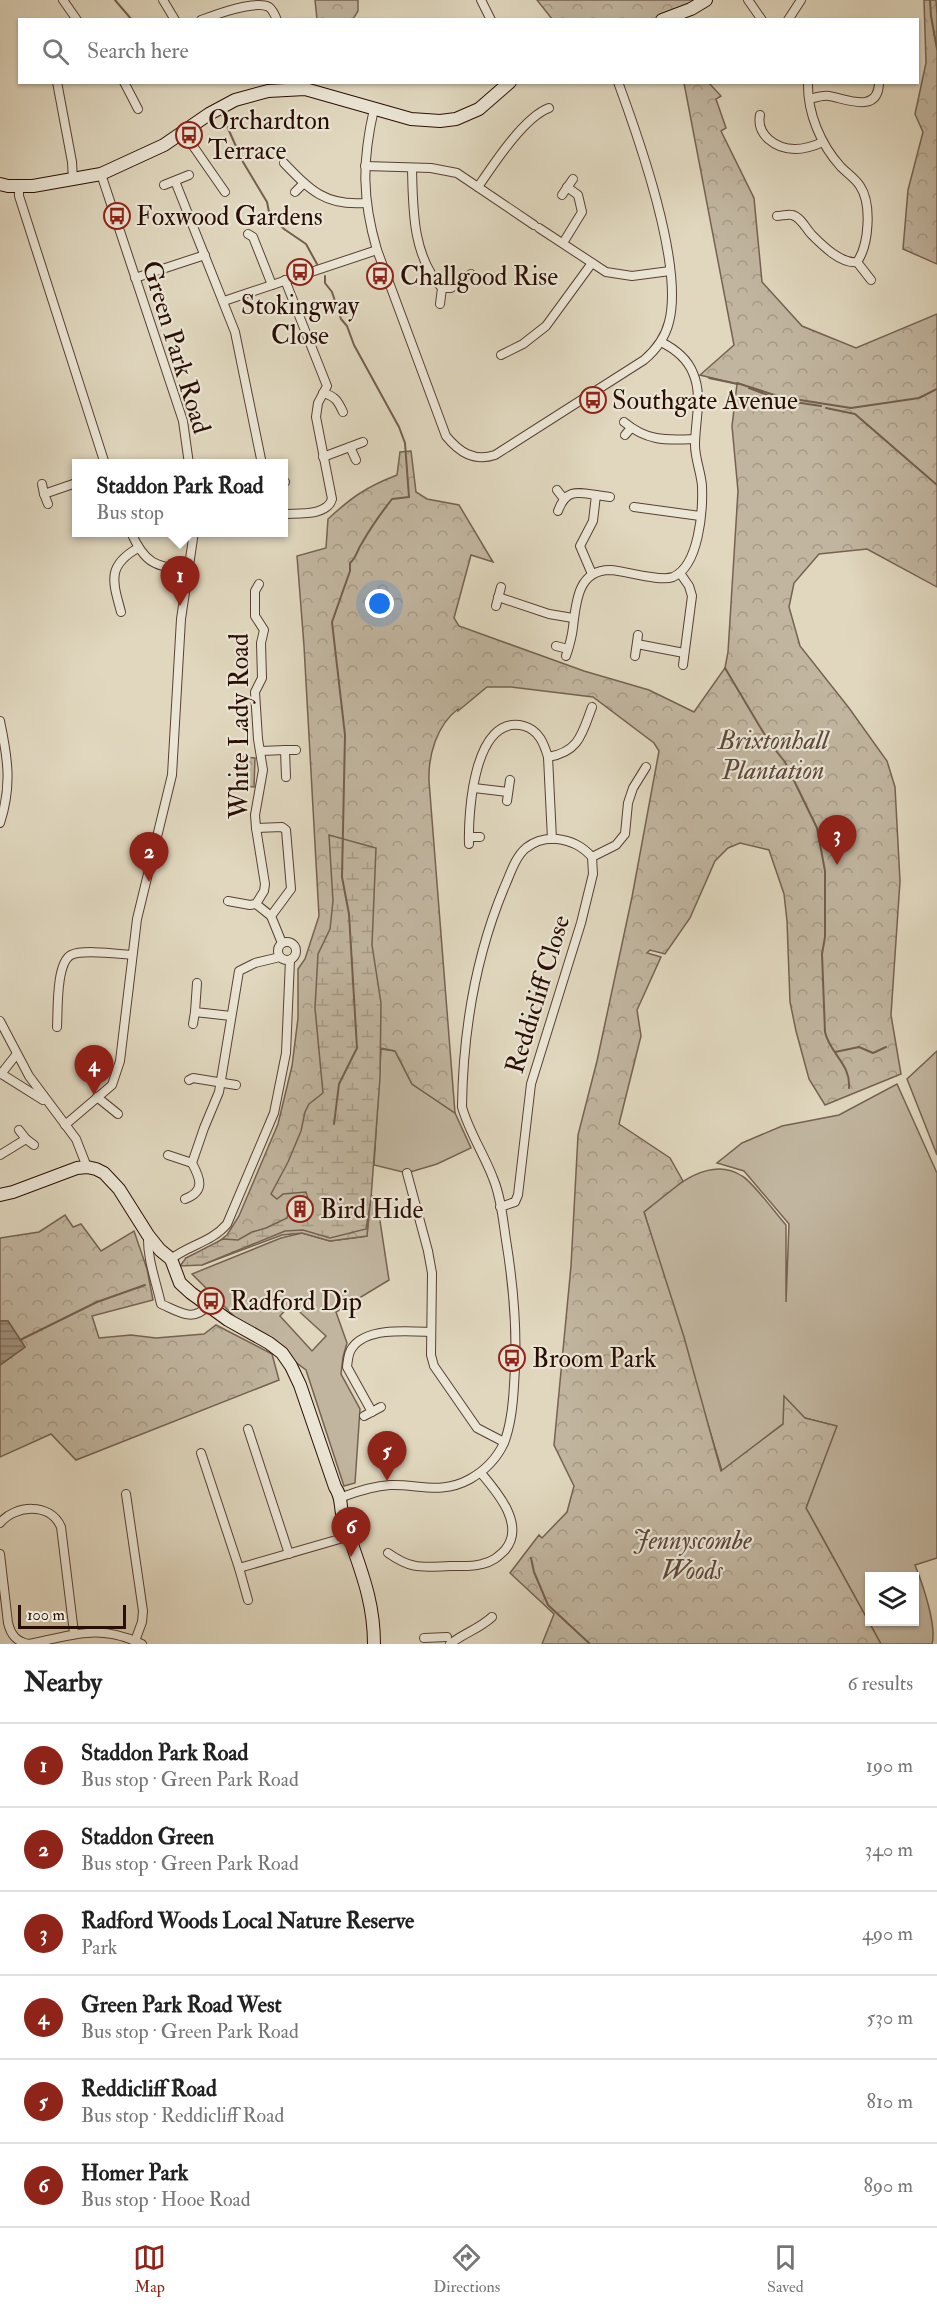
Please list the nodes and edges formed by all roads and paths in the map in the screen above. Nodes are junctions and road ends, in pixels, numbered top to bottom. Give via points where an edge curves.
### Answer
1 (63, 0) edge
2 (163, 0) edge
3 (481, 0) edge
4 (706, 0) edge
5 (748, 0) edge
6 (801, 0) edge
7 (268, 3) edge
8 (76, 18) edge
9 (174, 18) edge
10 (208, 18) edge
11 (276, 18) edge
12 (490, 18) edge
13 (667, 18) edge
14 (760, 18) edge
15 (789, 18) edge
16 (57, 84) edge
17 (125, 84) edge
18 (508, 84) edge
19 (619, 84) edge
20 (808, 84) edge
21 (879, 84) edge
22 (306, 86) edge
23 (810, 99) junction
24 (549, 108) dead end
25 (138, 109) dead end
26 (374, 109) junction
27 (760, 115) dead end
28 (183, 133) junction
29 (823, 142) junction
30 (284, 163) dead end
31 (365, 166) junction
32 (412, 168) junction
33 (101, 174) junction
34 (189, 175) dead end
35 (72, 180) junction
36 (175, 181) junction
37 (304, 183) junction
38 (0, 184) edge
39 (164, 185) dead end
40 (19, 187) junction
41 (478, 187) junction
42 (225, 192) dead end
43 (296, 192) dead end
44 (562, 195) dead end
45 (365, 203) junction
46 (777, 216) dead end
47 (248, 234) dead end
48 (562, 243) junction
49 (377, 250) junction
50 (205, 255) junction
51 (857, 262) junction
52 (592, 263) junction
53 (670, 272) junction
54 (471, 274) dead end
55 (135, 278) junction
56 (285, 280) junction
57 (872, 280) dead end
58 (272, 285) junction
59 (442, 288) junction
60 (224, 301) junction
61 (440, 304) dead end
62 (661, 342) junction
63 (501, 355) dead end
64 (323, 393) junction
65 (343, 412) dead end
66 (625, 435) dead end
67 (695, 439) junction
68 (363, 442) dead end
69 (350, 447) junction
70 (322, 457) junction
71 (103, 459) edge
72 (188, 459) edge
73 (261, 459) edge
74 (356, 460) dead end
75 (42, 484) dead end
76 (72, 484) edge
77 (557, 490) dead end
78 (44, 494) junction
79 (596, 495) junction
80 (610, 497) dead end
81 (564, 498) junction
82 (48, 504) dead end
83 (639, 505) dead end
84 (558, 511) dead end
85 (288, 514) edge
86 (700, 516) junction
87 (133, 537) edge
88 (193, 537) edge
89 (138, 548) junction
90 (189, 571) junction
91 (680, 573) junction
92 (592, 574) junction
93 (259, 584) dead end
94 (501, 587) dead end
95 (121, 612) dead end
96 (573, 618) junction
97 (556, 646) dead end
98 (684, 653) junction
99 (635, 656) dead end
100 (683, 665) dead end
101 (592, 707) dead end
102 (0, 721) edge
103 (285, 750) junction
104 (296, 750) dead end
105 (261, 751) junction
106 (548, 757) junction
107 (646, 767) dead end
108 (286, 777) dead end
109 (510, 780) dead end
110 (474, 788) junction
111 (0, 824) edge
112 (256, 828) junction
113 (480, 837) dead end
114 (552, 839) junction
115 (592, 857) junction
116 (228, 901) dead end
117 (256, 904) junction
118 (271, 916) junction
119 (282, 943) junction
120 (132, 955) junction
121 (280, 957) junction
122 (290, 960) junction
123 (197, 983) dead end
124 (195, 1012) junction
125 (231, 1016) junction
126 (0, 1021) edge
127 (193, 1024) dead end
128 (57, 1027) dead end
129 (16, 1055) junction
130 (1, 1073) edge
131 (189, 1080) dead end
132 (221, 1082) junction
133 (236, 1085) dead end
134 (97, 1097) junction
135 (46, 1100) junction
136 (118, 1114) dead end
137 (65, 1125) junction
138 (19, 1130) dead end
139 (26, 1139) junction
140 (34, 1145) dead end
141 (0, 1155) edge
142 (168, 1155) dead end
143 (192, 1163) junction
144 (87, 1167) junction
145 (407, 1173) dead end
146 (0, 1195) edge
147 (185, 1199) dead end
148 (500, 1207) junction
149 (148, 1235) junction
150 (171, 1259) junction
151 (207, 1306) junction
152 (431, 1332) junction
153 (381, 1407) dead end
154 (248, 1429) dead end
155 (504, 1442) junction
156 (201, 1453) dead end
157 (480, 1473) junction
158 (126, 1494) dead end
159 (342, 1497) junction
160 (0, 1523) edge
161 (350, 1536) junction
162 (0, 1554) edge
163 (289, 1554) junction
164 (394, 1554) dead end
165 (238, 1568) junction
166 (248, 1600) dead end
167 (492, 1617) dead end
168 (74, 1633) junction
169 (106, 1633) junction
170 (424, 1638) dead end
171 (436, 1641) edge
172 (449, 1641) edge
173 (138, 1642) edge
174 (105, 1644) edge
175 (374, 1644) edge

1 - 8 street
2 - 9 street
3 - 12 street
4 - 13 street
5 - 14 street
6 - 15 street
7 - 10 street
7 - 11 street
16 - 35 street
17 - 25 street via 129,100
18 - 26 street via 479,109 456,119 425,121
19 - 53 street via 652,186
20 - 23 street
21 - 23 street via 876,96 860,104 829,96
22 - 26 street
22 - 28 street via 235,100
23 - 29 street
24 - 41 street via 540,111 520,132
26 - 31 street
27 - 29 street via 759,128 764,136 785,148
28 - 33 street via 150,153
28 - 42 street
29 - 51 street via 860,185 866,202 865,249
30 - 37 street
31 - 32 street
31 - 45 street
32 - 41 street via 446,170
32 - 59 street via 416,229 427,265
33 - 35 street
33 - 55 street, Green Park Road
34 - 36 street
35 - 40 street
36 - 39 street
36 - 50 street
37 - 43 street
37 - 45 street via 328,200
38 - 40 street
40 - 71 street
41 - 48 street via 523,222
44 - 48 street via 570,183 582,213
45 - 49 street
46 - 51 street via 792,215 844,260
47 - 58 street via 253,237
48 - 52 street
49 - 56 street
49 - 62 street via 446,436 454,447 475,458 495,456 644,360
50 - 55 street
50 - 60 street
51 - 57 street
52 - 53 street via 616,275
52 - 63 street via 546,326 524,344
53 - 62 street via 670,320
54 - 59 street via 451,288
55 - 72 street, Green Park Road via 183,421
56 - 58 street
56 - 64 street via 324,377 327,386
58 - 60 street
59 - 61 street
60 - 73 street via 235,332
62 - 67 street via 684,358 697,384
64 - 65 street via 337,400
64 - 70 street via 316,415
66 - 67 street via 628,425 661,440
67 - 86 street via 702,484
68 - 69 street
69 - 70 street
69 - 74 street
70 - 85 street via 332,503 322,511
75 - 78 street
76 - 78 street
77 - 81 street
78 - 82 street
79 - 80 street
79 - 81 street via 579,492
79 - 92 street via 593,521 580,546
81 - 84 street
83 - 86 street
86 - 91 street via 693,556
87 - 89 street
88 - 90 street
89 - 90 street via 152,563
89 - 95 street via 125,555 113,574 115,603
90 - 120 street via 181,619 172,775
91 - 92 street via 667,579 610,570
91 - 98 street via 692,596
92 - 96 street via 579,590
93 - 105 street, White Lady Road via 255,591 255,616 264,630 262,678 255,692
94 - 96 street via 497,601
96 - 97 street via 567,652
98 - 99 street via 638,640
98 - 100 street
101 - 106 street via 572,748 563,755
102 - 111 street via 9,787
103 - 104 street
103 - 105 street
103 - 108 street
105 - 112 street, White Lady Road via 263,770
106 - 110 street via 538,735 528,727 504,726 486,744
106 - 114 street
107 - 115 street via 628,803 625,834 616,845
109 - 110 street via 508,797
110 - 113 street via 468,819 469,840
112 - 117 street via 265,884
112 - 118 street, White Lady Road via 286,830 291,889
114 - 115 street via 572,842
114 - 148 street via 525,849 514,864 486,935 466,1029 462,1107 494,1178
115 - 148 street, Reddicliff Close via 593,874 581,923 531,1084 518,1195 515,1202
116 - 117 street
117 - 118 street
118 - 119 street
119 - 121 street via 278,948
119 - 122 street via 289,942 296,948 296,956
120 - 128 street via 73,954 62,966 54,1013
120 - 134 street via 120,1061 112,1084
121 - 122 street
121 - 125 street via 239,971
122 - 150 street via 284,1071 274,1113 227,1224 215,1236
123 - 124 street
124 - 125 street
124 - 127 street
125 - 132 street
126 - 129 street
129 - 130 street
129 - 135 street
130 - 135 street
131 - 132 street
132 - 133 street
132 - 143 street
134 - 136 street
134 - 137 street
135 - 137 street
137 - 144 street
138 - 139 street
139 - 140 street
139 - 141 street
142 - 143 street
143 - 147 street via 199,1180 198,1191
144 - 146 street
144 - 149 street via 104,1173
145 - 152 street via 414,1185 432,1273
148 - 155 street via 516,1326 512,1411
149 - 150 street
149 - 151 street via 149,1258 161,1304 191,1316
150 - 151 street via 180,1283
151 - 159 street via 282,1353 300,1385 335,1487
152 - 153 street via 399,1330 374,1334 351,1348 347,1367 368,1414
152 - 155 street via 430,1355 434,1366 477,1428
154 - 163 street
155 - 157 street
156 - 165 street
157 - 159 street via 449,1487 371,1487
157 - 164 street via 511,1519 510,1543 498,1557 479,1565 413,1567
158 - 173 street via 143,1611
159 - 161 street via 341,1511
160 - 168 street via 16,1511 41,1509 57,1519
161 - 163 street
161 - 175 street via 370,1597
162 - 168 street via 8,1623 15,1638 28,1644
163 - 165 street
165 - 166 street
167 - 172 street via 480,1628
168 - 169 street
169 - 173 street
169 - 174 street
170 - 171 street
171 - 172 street

